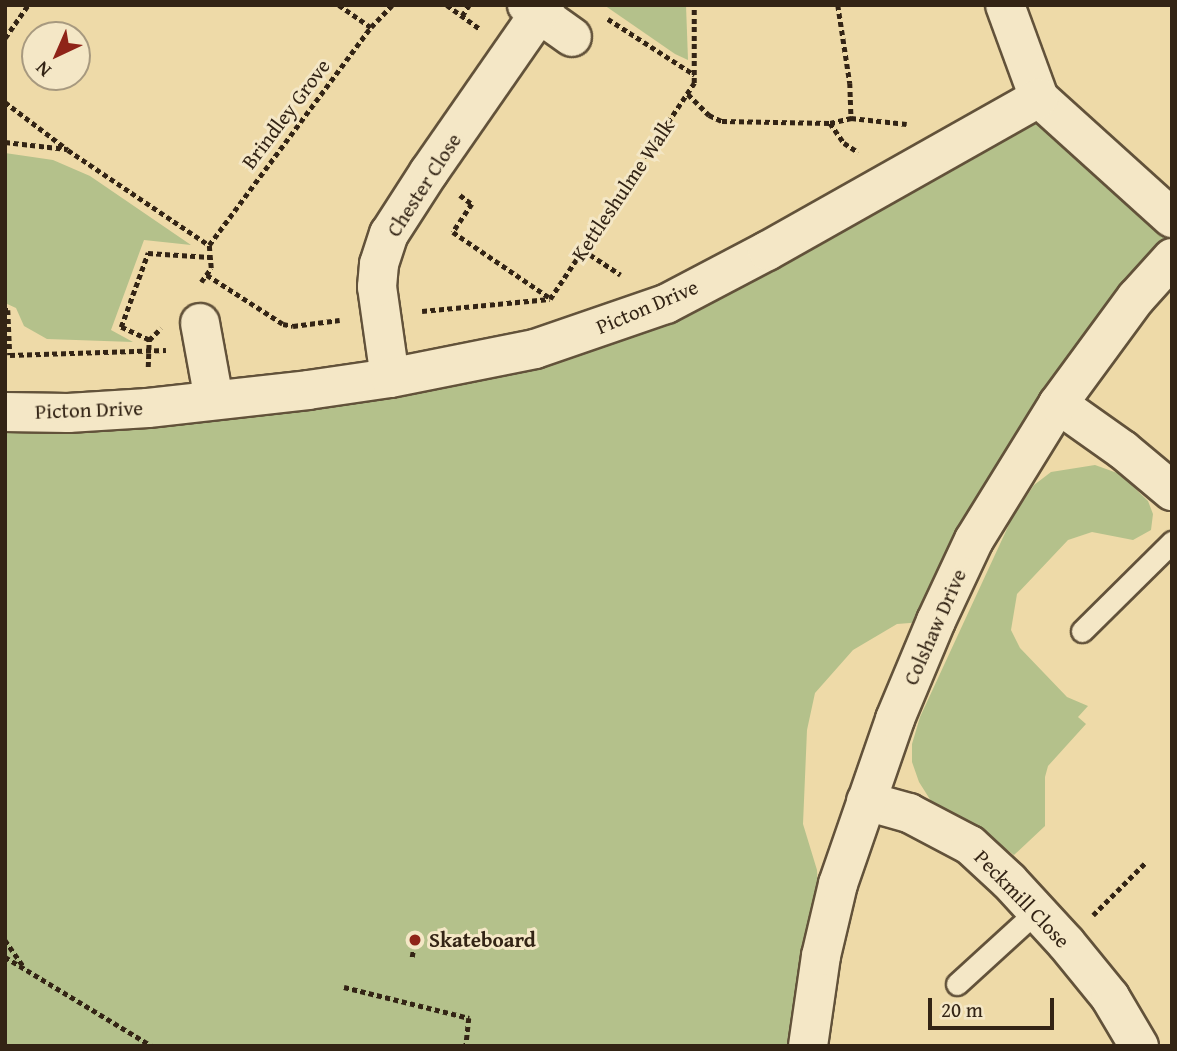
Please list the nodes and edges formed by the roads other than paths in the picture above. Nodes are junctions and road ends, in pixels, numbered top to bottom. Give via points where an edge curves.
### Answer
1 (1005, 5) edge
2 (537, 8) edge
3 (572, 37) dead end
4 (1039, 98) junction
5 (1172, 218) edge
6 (1172, 258) edge
7 (190, 331) road end
8 (390, 378) junction
9 (214, 400) junction
10 (1058, 404) junction
11 (5, 412) edge
12 (1172, 491) edge
13 (1172, 542) edge
14 (1082, 631) dead end
15 (866, 801) junction
16 (1037, 911) junction
17 (957, 984) dead end
18 (808, 1046) edge
19 (1139, 1046) edge

1 - 4 street
2 - 3 street, Chester Close
2 - 8 street, Chester Close via 389,234 377,287
4 - 5 street
4 - 8 street, Picton Drive via 666,304 535,349
6 - 10 street, Colshaw Drive via 1136,298
7 - 9 street
8 - 9 street, Picton Drive
9 - 11 street, Picton Drive via 68,413
10 - 12 street
10 - 15 street, Colshaw Drive via 969,550 916,666
13 - 14 lane
15 - 16 street, Peckmill Close via 909,813 970,845
15 - 18 street, Colshaw Drive via 838,884 821,956
16 - 17 lane
16 - 19 street, Peckmill Close via 1110,998

